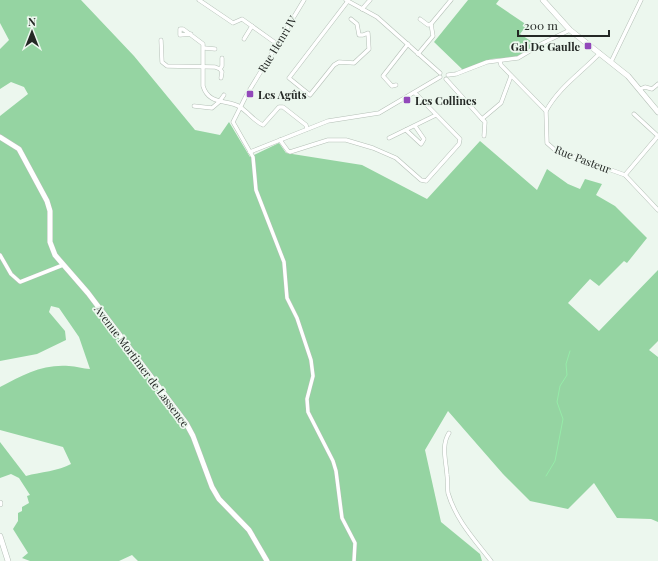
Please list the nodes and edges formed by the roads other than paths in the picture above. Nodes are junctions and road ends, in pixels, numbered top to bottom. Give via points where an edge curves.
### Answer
1 (199, 0) edge
2 (304, 0) edge
3 (370, 0) edge
4 (450, 0) edge
5 (543, 0) edge
6 (641, 0) edge
7 (347, 1) edge
8 (362, 8) junction
9 (351, 19) dead end
10 (420, 19) dead end
11 (431, 24) junction
12 (252, 26) junction
13 (570, 30) junction
14 (191, 34) dead end
15 (244, 39) dead end
16 (161, 40) dead end
17 (277, 44) junction
18 (408, 44) junction
19 (204, 48) junction
20 (215, 49) dead end
21 (600, 53) junction
22 (418, 54) junction
23 (222, 58) dead end
24 (500, 60) junction
25 (611, 62) junction
26 (204, 67) junction
27 (220, 68) junction
28 (440, 75) junction
29 (511, 76) junction
30 (447, 77) junction
31 (221, 78) dead end
32 (658, 84) edge
33 (396, 85) dead end
34 (640, 89) junction
35 (415, 93) junction
36 (224, 95) dead end
37 (219, 102) junction
38 (194, 106) dead end
39 (240, 107) junction
40 (546, 112) junction
41 (658, 112) edge
42 (634, 114) dead end
43 (436, 115) junction
44 (482, 120) junction
45 (415, 126) junction
46 (307, 129) junction
47 (406, 130) junction
48 (484, 136) dead end
49 (658, 136) edge
50 (0, 137) edge
51 (390, 138) dead end
52 (280, 140) junction
53 (250, 152) junction
54 (625, 175) junction
55 (658, 210) edge
56 (0, 255) edge
57 (63, 265) junction
58 (449, 433) dead end
59 (0, 536) edge
60 (8, 561) edge
61 (267, 561) edge
62 (354, 561) edge
63 (490, 561) edge

1 - 12 street via 233,23 242,19
2 - 17 street, Rue Henri IV
3 - 8 street
4 - 11 street
5 - 13 street
6 - 25 street
7 - 8 street
7 - 9 street via 289,78 310,95 334,65 339,62 354,63 369,49 368,33 359,35 357,24
8 - 18 street via 377,17
10 - 11 street via 428,25
11 - 22 street via 433,36
12 - 15 street
12 - 17 street
13 - 21 street
13 - 24 street via 518,58
14 - 19 street
16 - 26 street via 162,62 167,66
17 - 39 street, Rue Henri IV
18 - 22 street
18 - 33 street via 383,76 392,86
19 - 20 street
19 - 26 street
21 - 25 street
21 - 40 street via 566,84
22 - 28 street
23 - 27 street
24 - 29 street via 501,65
24 - 30 street via 487,62
25 - 34 street
26 - 27 street
26 - 37 street via 205,91
27 - 31 street
28 - 30 street via 442,79
28 - 30 street via 445,71
28 - 35 street
29 - 40 street
29 - 44 street via 501,103
30 - 44 street
32 - 34 street via 652,89
34 - 41 street
35 - 43 street
35 - 46 street via 379,113 328,121
36 - 37 street
37 - 38 street via 212,108
37 - 39 street
39 - 46 street via 263,125 283,107 306,125
39 - 53 street, Rue Henri IV via 233,122
40 - 54 street, Rue Pasteur via 547,143 555,150
42 - 49 street
43 - 45 street
43 - 52 street via 460,139 459,144 426,181 421,180 396,158 346,140 328,140 290,152
44 - 48 street via 485,122
45 - 47 street
45 - 47 street via 424,139 422,144
46 - 52 street
47 - 51 street
49 - 54 street
50 - 57 street, Avenue Mortimer de Lassence via 19,149 47,201 50,211 50,242 55,255
52 - 53 street
53 - 62 street via 253,157 256,190 284,262 287,298 297,318 311,360 313,376 307,399 308,412 336,471 342,518 355,543
54 - 55 street, Rue Pasteur
56 - 57 street via 11,274 20,282
57 - 61 street, Avenue Mortimer de Lassence via 88,293 186,423 218,499 249,530
58 - 63 street via 445,438 444,464 448,492 458,518
59 - 60 street

